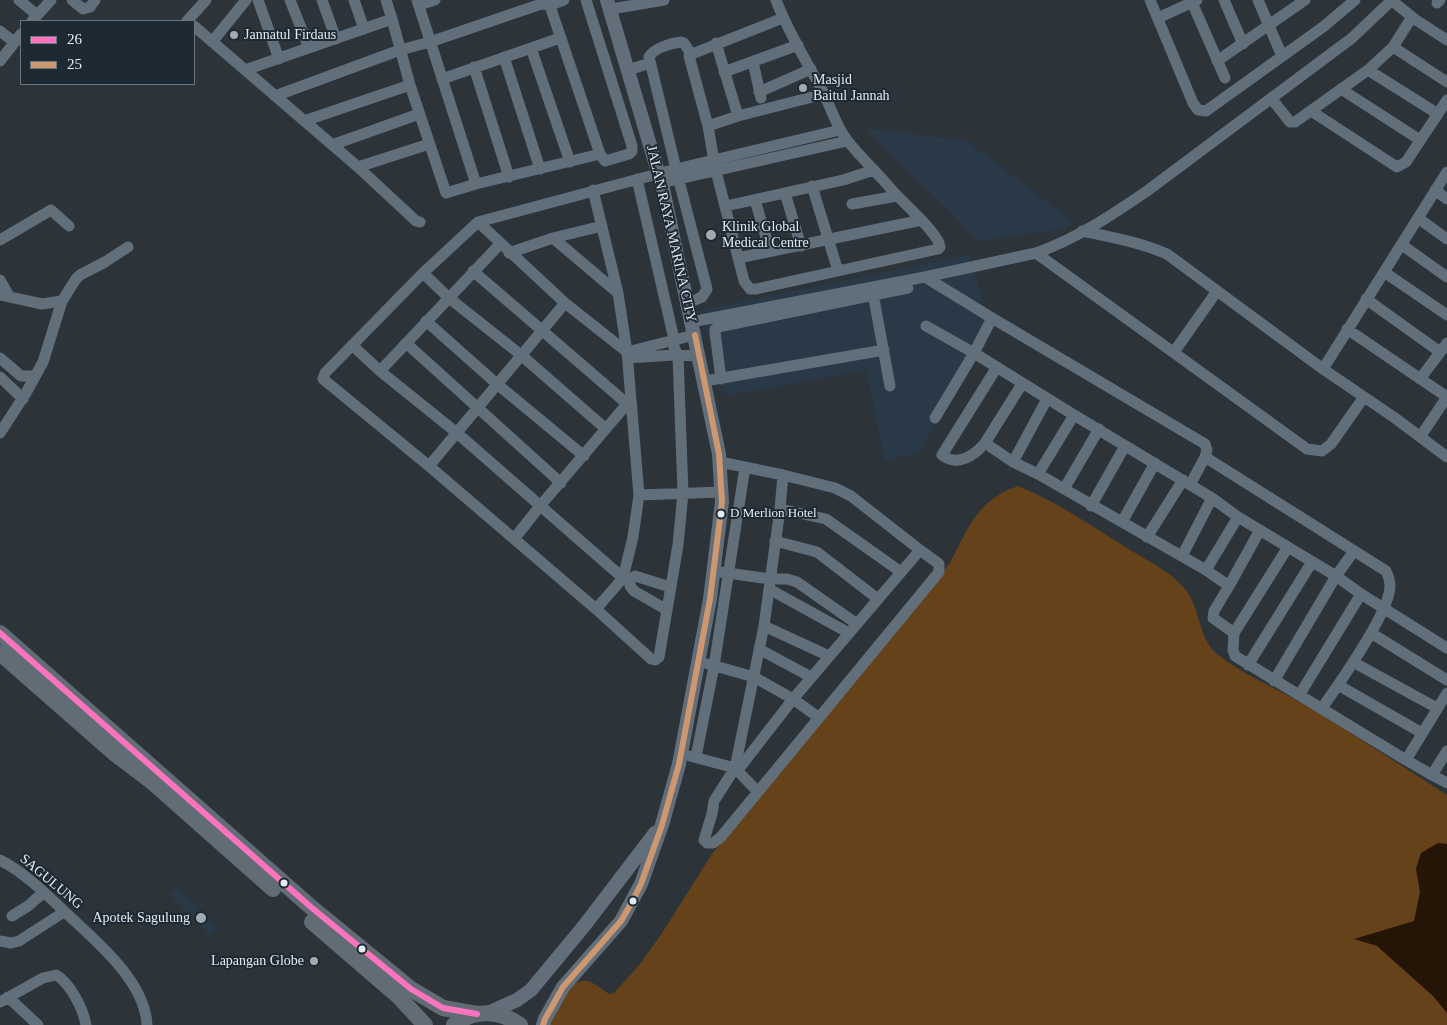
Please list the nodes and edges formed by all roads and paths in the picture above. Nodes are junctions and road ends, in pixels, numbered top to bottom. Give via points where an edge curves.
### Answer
1 (19, 0) edge
2 (51, 0) edge
3 (72, 0) edge
4 (95, 0) edge
5 (206, 0) edge
6 (246, 0) edge
7 (258, 0) edge
8 (290, 0) edge
9 (322, 0) edge
10 (354, 0) edge
11 (386, 0) edge
12 (435, 0) edge
13 (564, 0) edge
14 (586, 0) edge
15 (664, 0) edge
16 (776, 0) edge
17 (1150, 0) edge
18 (1224, 0) edge
19 (1258, 0) edge
20 (1305, 0) edge
21 (1355, 0) edge
22 (1391, 0) edge
23 (1193, 1) edge
24 (546, 2) edge
25 (418, 3) edge
26 (609, 4) edge
27 (1293, 4) edge
28 (1412, 17) junction
29 (35, 18) edge
30 (782, 18) junction
31 (1158, 18) junction
32 (392, 19) junction
33 (189, 20) edge
34 (1269, 25) junction
35 (195, 27) edge
36 (364, 29) junction
37 (0, 31) edge
38 (18, 38) edge
39 (336, 38) junction
40 (560, 38) junction
41 (1447, 40) edge
42 (212, 42) junction
43 (430, 42) junction
44 (716, 43) junction
45 (1242, 44) junction
46 (798, 45) junction
47 (1393, 47) junction
48 (308, 48) junction
49 (531, 48) junction
50 (400, 50) junction
51 (690, 54) junction
52 (1282, 56) junction
53 (504, 57) junction
54 (279, 59) junction
55 (0, 61) edge
56 (753, 62) junction
57 (1217, 62) junction
58 (650, 63) junction
59 (474, 67) junction
60 (811, 69) junction
61 (245, 70) junction
62 (628, 70) junction
63 (1368, 70) junction
64 (724, 72) junction
65 (1225, 78) dead end
66 (442, 79) junction
67 (1447, 82) edge
68 (410, 85) junction
69 (1341, 89) junction
70 (760, 92) junction
71 (824, 94) junction
72 (275, 96) junction
73 (1271, 98) junction
74 (1447, 100) edge
75 (765, 109) junction
76 (1311, 111) junction
77 (419, 114) junction
78 (1438, 114) junction
79 (738, 116) junction
80 (304, 121) junction
81 (708, 126) junction
82 (840, 130) junction
83 (1420, 140) junction
84 (847, 141) junction
85 (332, 144) junction
86 (429, 144) junction
87 (600, 154) junction
88 (1447, 160) edge
89 (570, 162) junction
90 (715, 166) junction
91 (358, 167) junction
92 (540, 169) junction
93 (874, 170) junction
94 (1447, 172) edge
95 (677, 174) junction
96 (509, 177) junction
97 (660, 178) junction
98 (637, 179) junction
99 (476, 184) junction
100 (812, 186) junction
101 (593, 190) junction
102 (1435, 190) junction
103 (785, 193) junction
104 (897, 196) junction
105 (1447, 198) edge
106 (755, 200) junction
107 (1419, 203) dead end
108 (852, 204) dead end
109 (726, 206) junction
110 (1418, 218) junction
111 (922, 220) junction
112 (420, 222) dead end
113 (475, 225) junction
114 (69, 226) dead end
115 (602, 226) junction
116 (1082, 231) junction
117 (553, 238) junction
118 (829, 239) junction
119 (1447, 239) edge
120 (0, 240) edge
121 (500, 244) junction
122 (1402, 245) junction
123 (801, 246) junction
124 (128, 247) dead end
125 (770, 251) junction
126 (509, 253) junction
127 (1036, 253) junction
128 (738, 258) junction
129 (473, 271) junction
130 (838, 271) junction
131 (1384, 272) junction
132 (423, 273) junction
133 (1447, 277) edge
134 (929, 279) junction
135 (0, 280) edge
136 (873, 291) junction
137 (1217, 291) junction
138 (618, 293) junction
139 (4, 295) edge
140 (449, 298) junction
141 (1366, 299) junction
142 (62, 301) junction
143 (565, 303) junction
144 (686, 304) junction
145 (1447, 315) edge
146 (992, 318) junction
147 (426, 321) junction
148 (926, 326) dead end
149 (693, 329) junction
150 (1347, 329) junction
151 (541, 331) junction
152 (674, 339) junction
153 (406, 343) junction
154 (352, 346) junction
155 (1443, 348) edge
156 (884, 350) junction
157 (1174, 352) junction
158 (974, 353) junction
159 (521, 355) junction
160 (627, 355) junction
161 (678, 356) junction
162 (699, 356) junction
163 (0, 358) edge
164 (997, 367) junction
165 (1323, 369) junction
166 (380, 371) junction
167 (35, 376) junction
168 (0, 377) edge
169 (721, 379) junction
170 (1420, 379) junction
171 (705, 381) junction
172 (498, 384) junction
173 (1022, 384) junction
174 (890, 386) dead end
175 (1364, 397) junction
176 (1447, 397) edge
177 (22, 399) junction
178 (1047, 399) junction
179 (629, 406) junction
180 (478, 407) junction
181 (1447, 412) edge
182 (1074, 415) junction
183 (935, 418) dead end
184 (606, 429) junction
185 (1099, 429) junction
186 (0, 433) edge
187 (457, 433) junction
188 (1422, 438) junction
189 (985, 443) junction
190 (1125, 446) junction
191 (584, 456) junction
192 (1204, 457) junction
193 (1447, 457) edge
194 (720, 462) junction
195 (1013, 462) junction
196 (1155, 463) junction
197 (429, 466) junction
198 (745, 467) junction
199 (1038, 474) junction
200 (783, 475) junction
201 (1187, 482) junction
202 (561, 483) junction
203 (1064, 489) junction
204 (683, 492) junction
205 (722, 492) junction
206 (639, 495) junction
207 (1212, 498) junction
208 (540, 506) junction
209 (1091, 506) junction
210 (780, 509) junction
211 (1238, 517) junction
212 (1122, 522) junction
213 (1260, 530) junction
214 (1147, 537) junction
215 (514, 539) junction
216 (775, 541) junction
217 (1288, 547) junction
218 (920, 550) junction
219 (1354, 551) junction
220 (1182, 556) junction
221 (1312, 562) junction
222 (1206, 570) junction
223 (713, 571) junction
224 (901, 572) junction
225 (729, 573) junction
226 (1336, 576) junction
227 (623, 578) junction
228 (769, 584) junction
229 (1229, 586) junction
230 (670, 587) junction
231 (1361, 594) junction
232 (878, 599) junction
233 (1385, 607) junction
234 (596, 609) junction
235 (667, 610) junction
236 (857, 624) junction
237 (764, 626) junction
238 (1371, 632) junction
239 (0, 633) edge
240 (848, 633) junction
241 (1234, 633) junction
242 (1447, 648) edge
243 (759, 649) junction
244 (0, 653) edge
245 (829, 656) junction
246 (698, 661) junction
247 (1353, 662) junction
248 (1248, 665) junction
249 (714, 666) junction
250 (754, 677) junction
251 (811, 677) junction
252 (1447, 680) edge
253 (1274, 681) junction
254 (1338, 685) junction
255 (1447, 693) edge
256 (1300, 694) junction
257 (793, 698) junction
258 (1322, 708) junction
259 (1437, 708) junction
260 (818, 717) junction
261 (1422, 733) junction
262 (1447, 751) edge
263 (680, 755) junction
264 (696, 757) junction
265 (1406, 760) junction
266 (736, 769) junction
267 (1432, 775) junction
268 (1447, 783) edge
269 (757, 791) junction
270 (190, 808) junction
271 (662, 824) junction
272 (0, 860) edge
273 (44, 892) junction
274 (64, 912) junction
275 (12, 916) dead end
276 (0, 942) edge
277 (4, 1000) edge
278 (482, 1013) junction
279 (38, 1025) edge
280 (86, 1025) edge
281 (147, 1025) edge
282 (425, 1025) edge
283 (454, 1025) edge
284 (520, 1025) edge
285 (543, 1025) edge

1 - 29 street
2 - 29 street
3 - 4 street via 83,9 90,7
5 - 33 street
6 - 42 street
7 - 54 street
8 - 48 street
9 - 39 street
10 - 36 street
11 - 32 street
12 - 25 street
13 - 24 street
14 - 87 street via 632,146 628,154 605,162
15 - 26 street
16 - 30 street
17 - 31 street
18 - 45 street
19 - 34 street
20 - 27 street
21 - 52 street via 1324,27
22 - 28 street
22 - 73 street via 1352,38
23 - 31 street
23 - 57 street
24 - 40 street
24 - 43 street
25 - 43 street
26 - 62 main road, JALAN RAYA MARINA CITY
27 - 34 street
28 - 41 street
28 - 47 street
30 - 44 street
30 - 46 street
31 - 52 street via 1198,110 1206,111
32 - 36 street
32 - 50 street
34 - 45 street
34 - 52 street
35 - 42 street
36 - 39 street
37 - 38 street
38 - 55 street
39 - 48 street
40 - 49 street
40 - 87 street
42 - 61 street
43 - 50 street
43 - 66 street
44 - 51 street
44 - 64 street
45 - 57 street
46 - 56 street
46 - 60 street
47 - 63 street
47 - 67 street
48 - 54 street
49 - 53 street
49 - 89 street
50 - 68 street
50 - 72 street
51 - 58 street via 684,43 676,43 651,53
51 - 81 street
53 - 59 street
53 - 92 street
54 - 61 street
56 - 64 street
56 - 70 street
57 - 65 street
58 - 62 street
58 - 95 street
59 - 66 street
59 - 96 street
60 - 70 street
60 - 71 street
61 - 72 street
62 - 97 main road, JALAN RAYA MARINA CITY
63 - 69 street
63 - 78 street
64 - 79 street
66 - 99 street
68 - 77 street
68 - 80 street
69 - 76 street
69 - 83 street
70 - 75 street
71 - 75 street
71 - 82 street
72 - 80 street
73 - 76 street via 1290,122
73 - 116 street via 1147,192
74 - 78 street
75 - 79 street
76 - 83 street via 1397,167 1406,162
77 - 85 street
77 - 86 street
78 - 83 street
79 - 81 street
80 - 85 street
81 - 90 street
82 - 84 street
82 - 90 street
84 - 90 street
84 - 93 street
85 - 91 street
86 - 91 street
86 - 99 street via 446,193
87 - 89 street
88 - 107 street
89 - 92 street
90 - 95 street
90 - 109 street
91 - 112 street
92 - 96 street
93 - 100 street
93 - 104 street
94 - 102 street
95 - 97 street
95 - 144 street via 707,289 702,297
96 - 99 street
97 - 98 street
97 - 144 main road, JALAN RAYA MARINA CITY
98 - 101 street
98 - 152 street
100 - 103 street
100 - 118 street
101 - 113 street
101 - 115 street
102 - 105 street
102 - 110 street
103 - 106 street
103 - 123 street
104 - 108 street
104 - 111 street
106 - 109 street
106 - 125 street
109 - 128 street
110 - 119 street
110 - 122 street
111 - 118 street
111 - 130 street via 938,240 938,249
113 - 121 street
113 - 132 street
114 - 120 street via 51,210
115 - 117 street
115 - 138 street
116 - 127 street
116 - 137 street via 1130,241 1167,254
117 - 126 street
117 - 138 street
118 - 123 street
118 - 130 street
121 - 126 street
121 - 129 street
122 - 131 street
122 - 133 street
123 - 125 street
124 - 142 street via 80,275
125 - 128 street
126 - 143 street
127 - 134 street
127 - 157 street
128 - 130 street via 746,286 752,290
129 - 140 street
129 - 151 street
131 - 141 street
131 - 145 street
132 - 140 street
132 - 154 street
134 - 136 street
134 - 146 street
135 - 139 street
136 - 149 street
136 - 156 street
136 - 169 street via 718,326 715,332
137 - 157 street
137 - 165 street
138 - 160 street
139 - 142 street via 42,304
140 - 147 street
140 - 159 street
141 - 150 street
141 - 155 street
142 - 167 street
143 - 151 street
143 - 160 street
144 - 149 main road, JALAN RAYA MARINA CITY
146 - 158 street
146 - 192 street via 1205,444
147 - 153 street
147 - 172 street
148 - 158 street
149 - 152 street
149 - 162 main road, JALAN RAYA MARINA CITY
150 - 165 street
150 - 170 street
151 - 159 street
151 - 179 street
152 - 160 street
152 - 161 street
153 - 166 street
153 - 180 street
154 - 166 street
154 - 197 street via 322,379
155 - 170 street
156 - 169 street
156 - 174 street
157 - 175 street via 1307,449 1322,451 1331,444
158 - 164 street
158 - 183 street
159 - 172 street
159 - 184 street
160 - 161 street
160 - 179 street
161 - 162 street
161 - 204 street
162 - 171 main road, JALAN RAYA MARINA CITY
163 - 167 street via 21,376
164 - 173 street
164 - 189 street via 942,455 954,461 964,459
165 - 175 street
166 - 187 street
167 - 177 street
168 - 177 street
169 - 171 street
170 - 176 street
171 - 194 main road, JALAN RAYA MARINA CITY
172 - 180 street
172 - 191 street
173 - 178 street
173 - 189 street
175 - 188 street
176 - 188 street
177 - 186 street
178 - 182 street
178 - 195 street
179 - 184 street
179 - 206 street
180 - 187 street
180 - 202 street
181 - 188 street
182 - 185 street
182 - 199 street
184 - 191 street
185 - 190 street
185 - 203 street
187 - 197 street
187 - 208 street
188 - 193 street
189 - 195 street
190 - 196 street
190 - 209 street
191 - 202 street
192 - 201 street
192 - 219 street
194 - 198 street
194 - 205 main road, JALAN RAYA MARINA CITY
195 - 199 street
196 - 201 street
196 - 212 street
197 - 215 street
198 - 200 street
198 - 225 street
199 - 203 street
200 - 210 street
200 - 218 street via 834,488 850,496
201 - 207 street
201 - 214 street
202 - 208 street
203 - 209 street
204 - 205 street
204 - 206 street
204 - 230 street
205 - 223 main road, JALAN RAYA MARINA CITY
206 - 227 street
207 - 211 street
207 - 220 street
208 - 215 street
208 - 227 street
209 - 212 street
210 - 216 street
210 - 224 street via 826,519
211 - 213 street
211 - 222 street
212 - 214 street
213 - 217 street
213 - 229 street
214 - 220 street
215 - 234 street
216 - 228 street
216 - 232 street via 817,552
217 - 221 street
217 - 241 street
218 - 224 street
218 - 260 street via 939,564 939,572
219 - 226 street
219 - 233 street via 1386,570 1390,587
220 - 222 street
221 - 226 street
221 - 248 street
222 - 229 street
223 - 225 street
223 - 246 main road, JALAN RAYA MARINA CITY
224 - 232 street
225 - 228 street
225 - 249 street
226 - 231 street
226 - 253 street
227 - 234 street
228 - 236 street via 786,578 797,582
228 - 237 street
228 - 240 street
229 - 241 street via 1213,618
230 - 235 street
230 - 235 street via 635,576 630,580 634,591
231 - 233 street
231 - 256 street
232 - 236 street
233 - 238 street
233 - 242 street
234 - 235 street via 650,659 655,660 659,657
236 - 240 street
237 - 243 street
237 - 245 street
238 - 247 street
238 - 252 street
239 - 270 highway
240 - 245 street
241 - 248 street via 1234,654
243 - 250 street
243 - 251 street
244 - 270 highway via 114,753
245 - 251 street
246 - 249 street
246 - 263 main road, JALAN RAYA MARINA CITY
247 - 254 street
247 - 259 street
248 - 253 street
249 - 250 street
249 - 264 street
250 - 257 street
250 - 266 street
251 - 257 street
253 - 256 street
254 - 258 street
254 - 261 street
255 - 259 street
256 - 258 street
257 - 260 street
257 - 266 street
258 - 265 street
259 - 261 street
260 - 269 street
261 - 265 street
262 - 267 street
263 - 264 street
263 - 271 main road, JALAN RAYA MARINA CITY
264 - 266 street
265 - 267 street
266 - 269 street
266 - 269 street via 714,802 705,842 713,843 720,838
267 - 268 street
270 - 278 highway via 411,990 443,1008
270 - 282 highway via 399,996
271 - 278 main road, JALAN RAYA MARINA CITY via 531,990 517,1000
271 - 285 main road, JALAN RAYA MARINA CITY via 629,908 563,988
272 - 273 street, SAGULUNG
273 - 274 street, SAGULUNG
273 - 275 street
274 - 276 street via 19,941
274 - 281 street, SAGULUNG via 128,978 147,1015
277 - 279 street
277 - 280 street via 56,974 72,990
278 - 283 highway via 461,1019
278 - 284 highway via 511,1018

